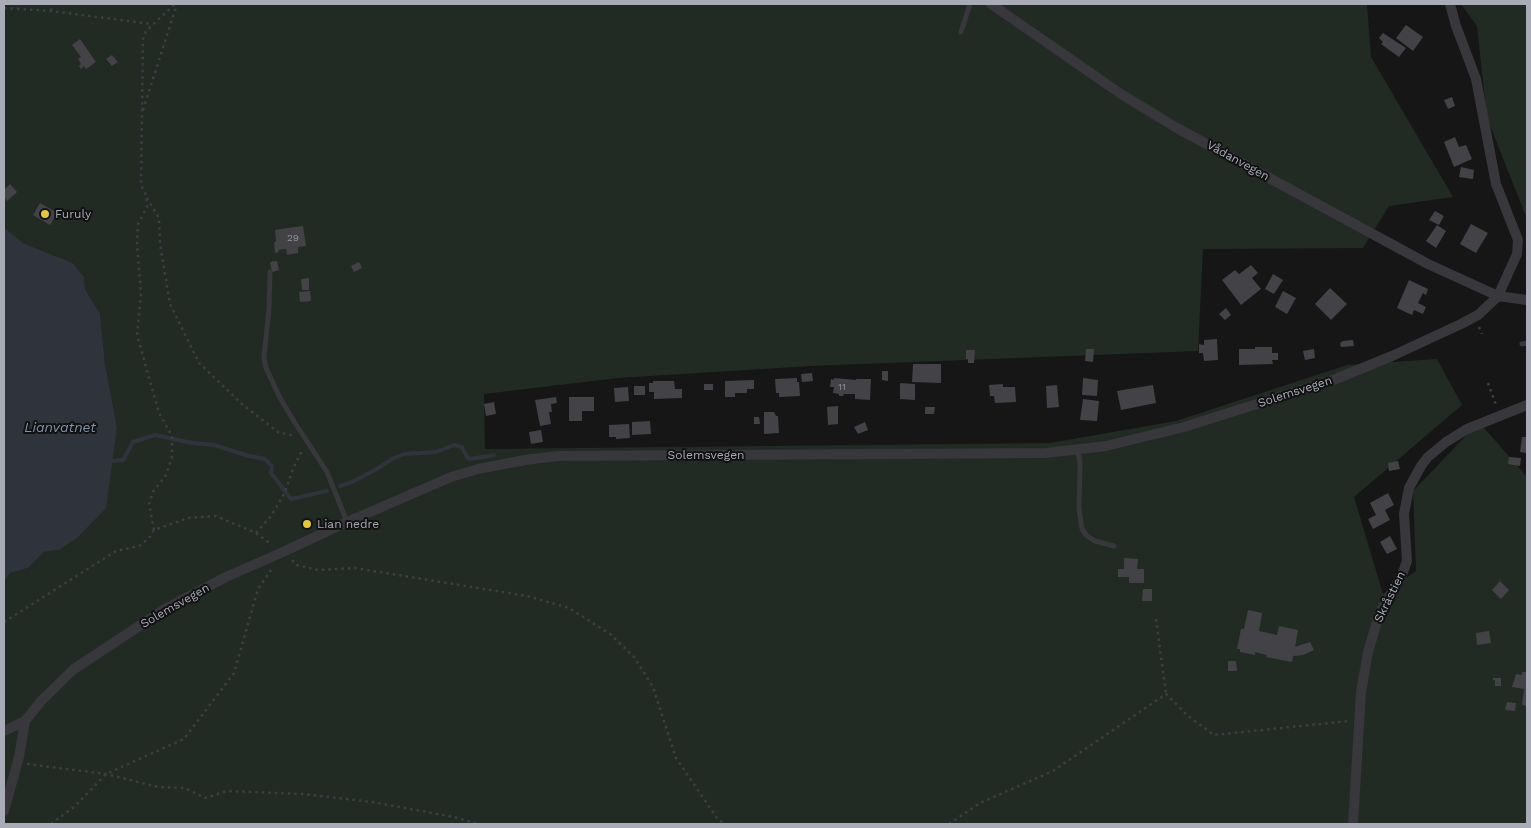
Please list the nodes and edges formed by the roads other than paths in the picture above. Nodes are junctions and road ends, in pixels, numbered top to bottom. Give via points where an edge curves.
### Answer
1 (970, 4) edge
2 (991, 4) edge
3 (1450, 4) edge
4 (961, 32) dead end
5 (270, 272) dead end
6 (1498, 296) junction
7 (1527, 300) edge
8 (1527, 405) edge
9 (1076, 450) junction
10 (347, 522) junction
11 (1114, 546) dead end
12 (25, 721) junction
13 (4, 732) edge
14 (4, 811) edge
15 (1353, 824) edge

1 - 4 lane
2 - 6 street, Vådanvegen via 1121,94 1177,128 1428,264
3 - 6 street via 1476,79 1496,184 1518,240 1517,254
5 - 10 lane via 266,368 279,396 330,478
6 - 7 street, Vådanvegen
6 - 9 street, Solemsvegen via 1478,315 1461,324 1336,379 1184,428
8 - 15 street, Skråstien via 1467,429 1436,449 1421,466 1409,488 1404,514 1406,561 1402,575 1378,618 1361,692
9 - 10 street, Solemsvegen via 558,456 500,464 450,477
9 - 11 lane via 1080,465 1082,529 1095,541
10 - 12 street, Solemsvegen via 226,577 165,609 74,669
12 - 13 street, Solemsvegen
12 - 14 street, Solemsvegen

